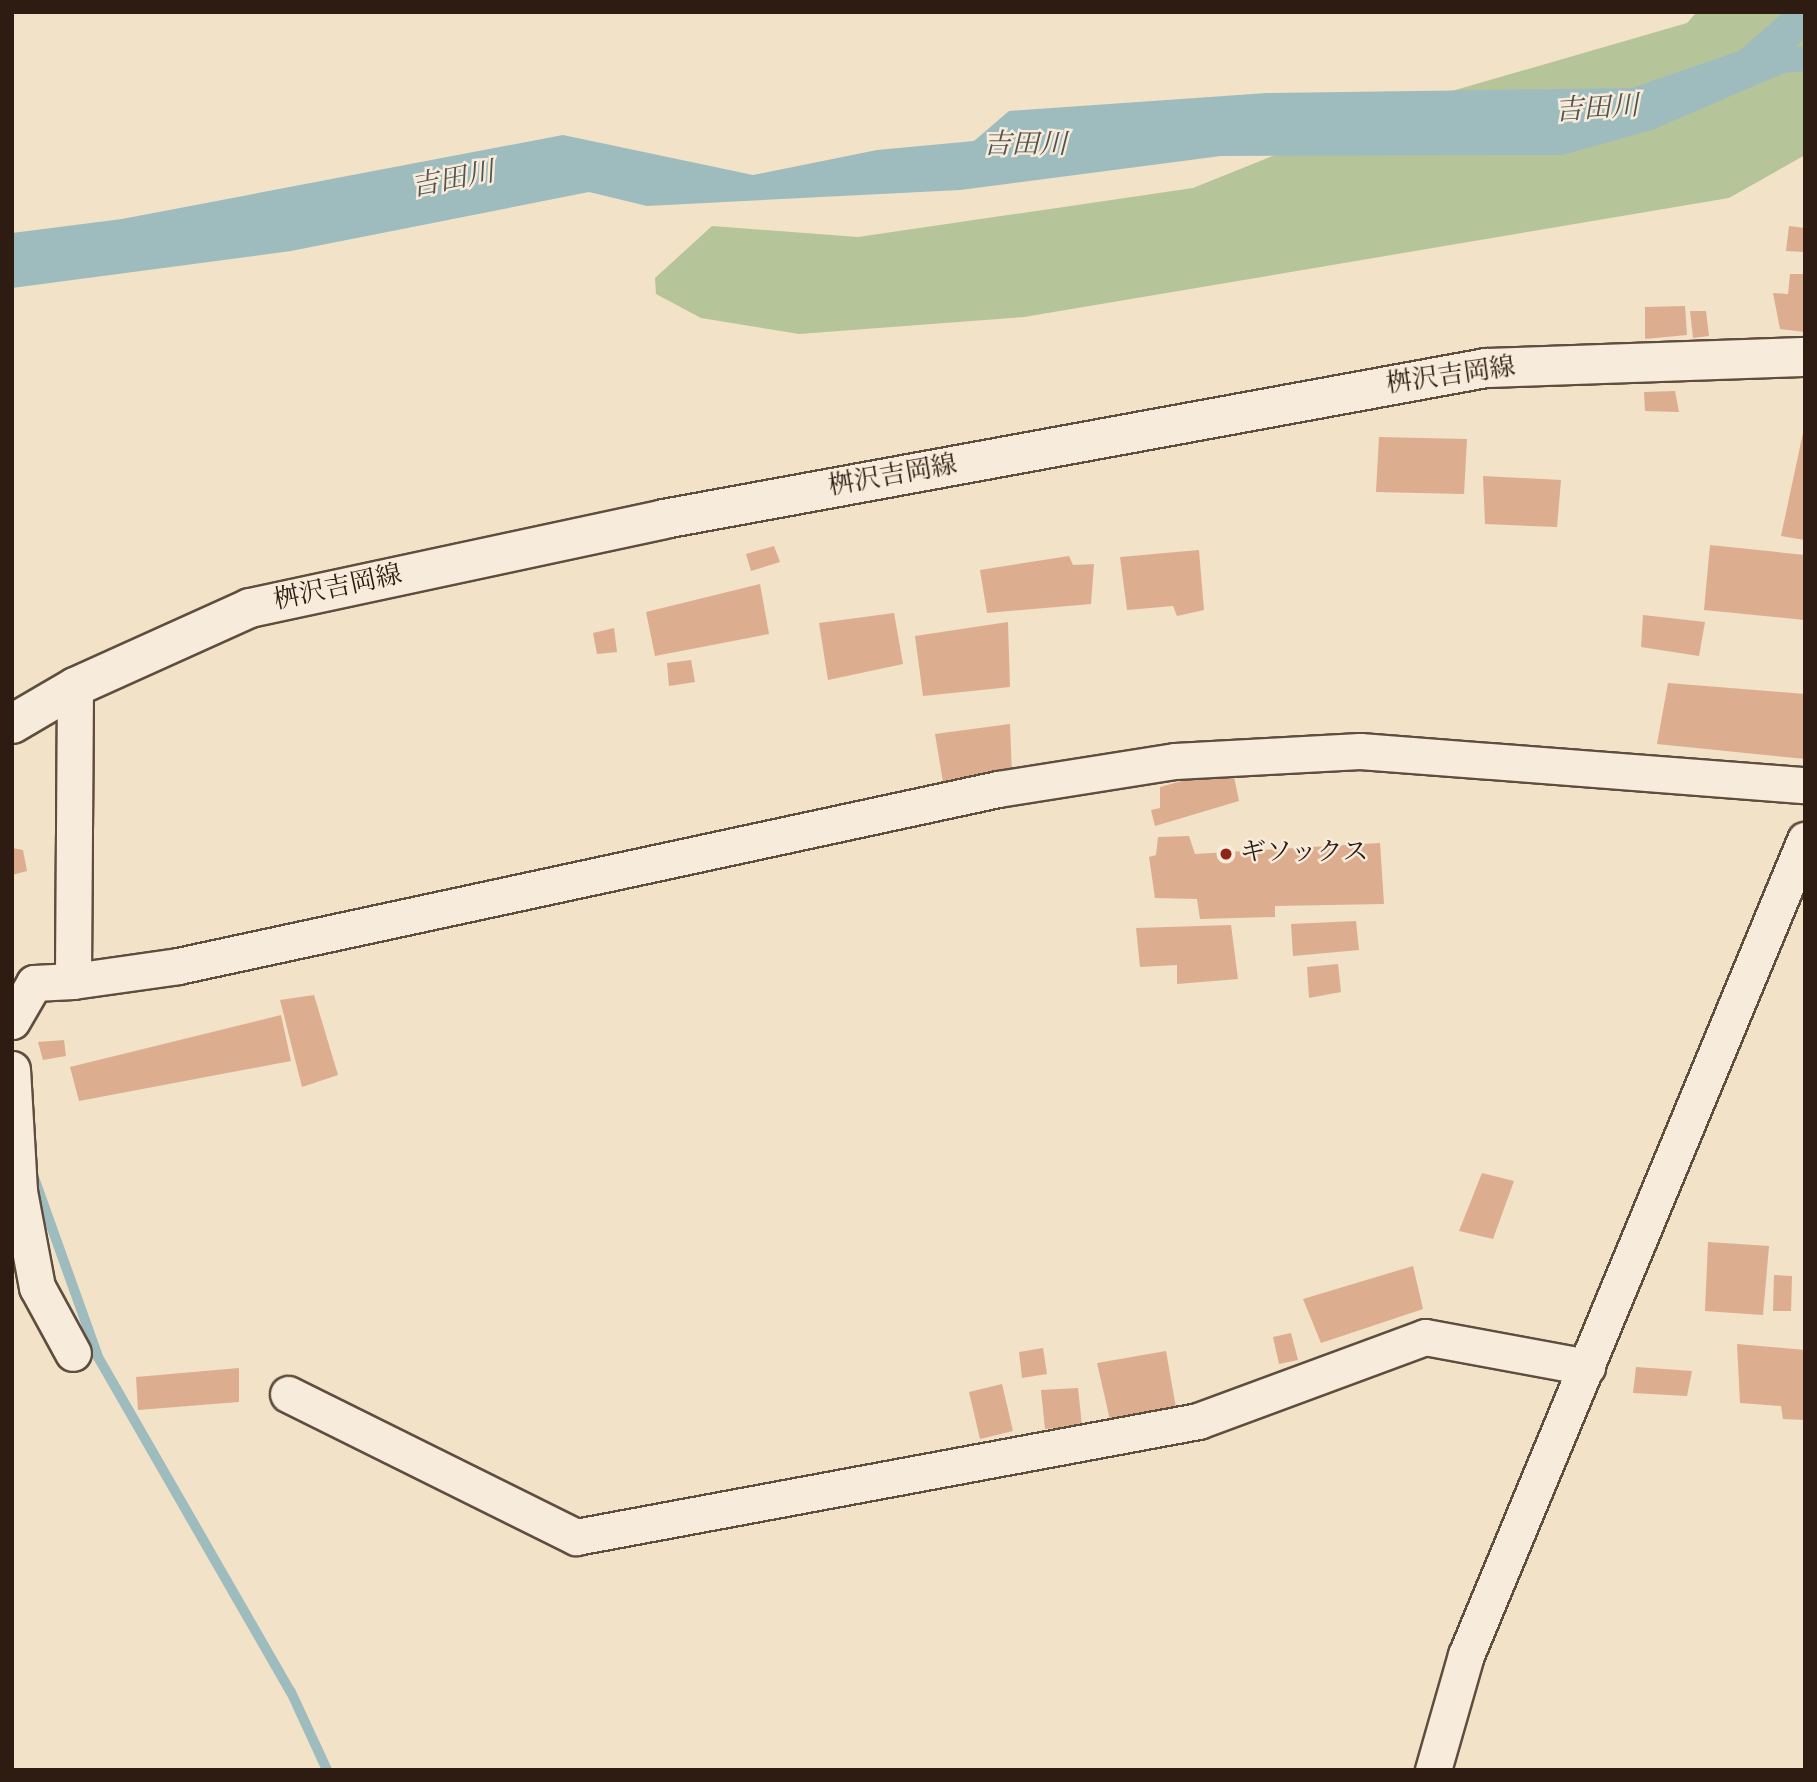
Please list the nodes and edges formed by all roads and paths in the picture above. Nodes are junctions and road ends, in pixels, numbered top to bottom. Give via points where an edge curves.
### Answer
1 (1805, 358) edge
2 (75, 687) junction
3 (12, 723) edge
4 (1805, 785) edge
5 (1805, 840) edge
6 (74, 981) junction
7 (12, 1021) edge
8 (12, 1069) edge
9 (72, 1353) dead end
10 (1587, 1367) junction
11 (288, 1394) dead end
12 (1433, 1770) edge

1 - 2 main road, 桝沢吉岡線 via 1486,368 678,516 250,608
2 - 3 main road, 桝沢吉岡線
2 - 6 street
4 - 6 street via 1360,751 1175,761 998,789 178,966
5 - 10 street
6 - 7 street via 34,983
8 - 9 street via 19,1191 37,1287
10 - 11 street via 1425,1337 1198,1421 576,1536
10 - 12 street via 1466,1655

